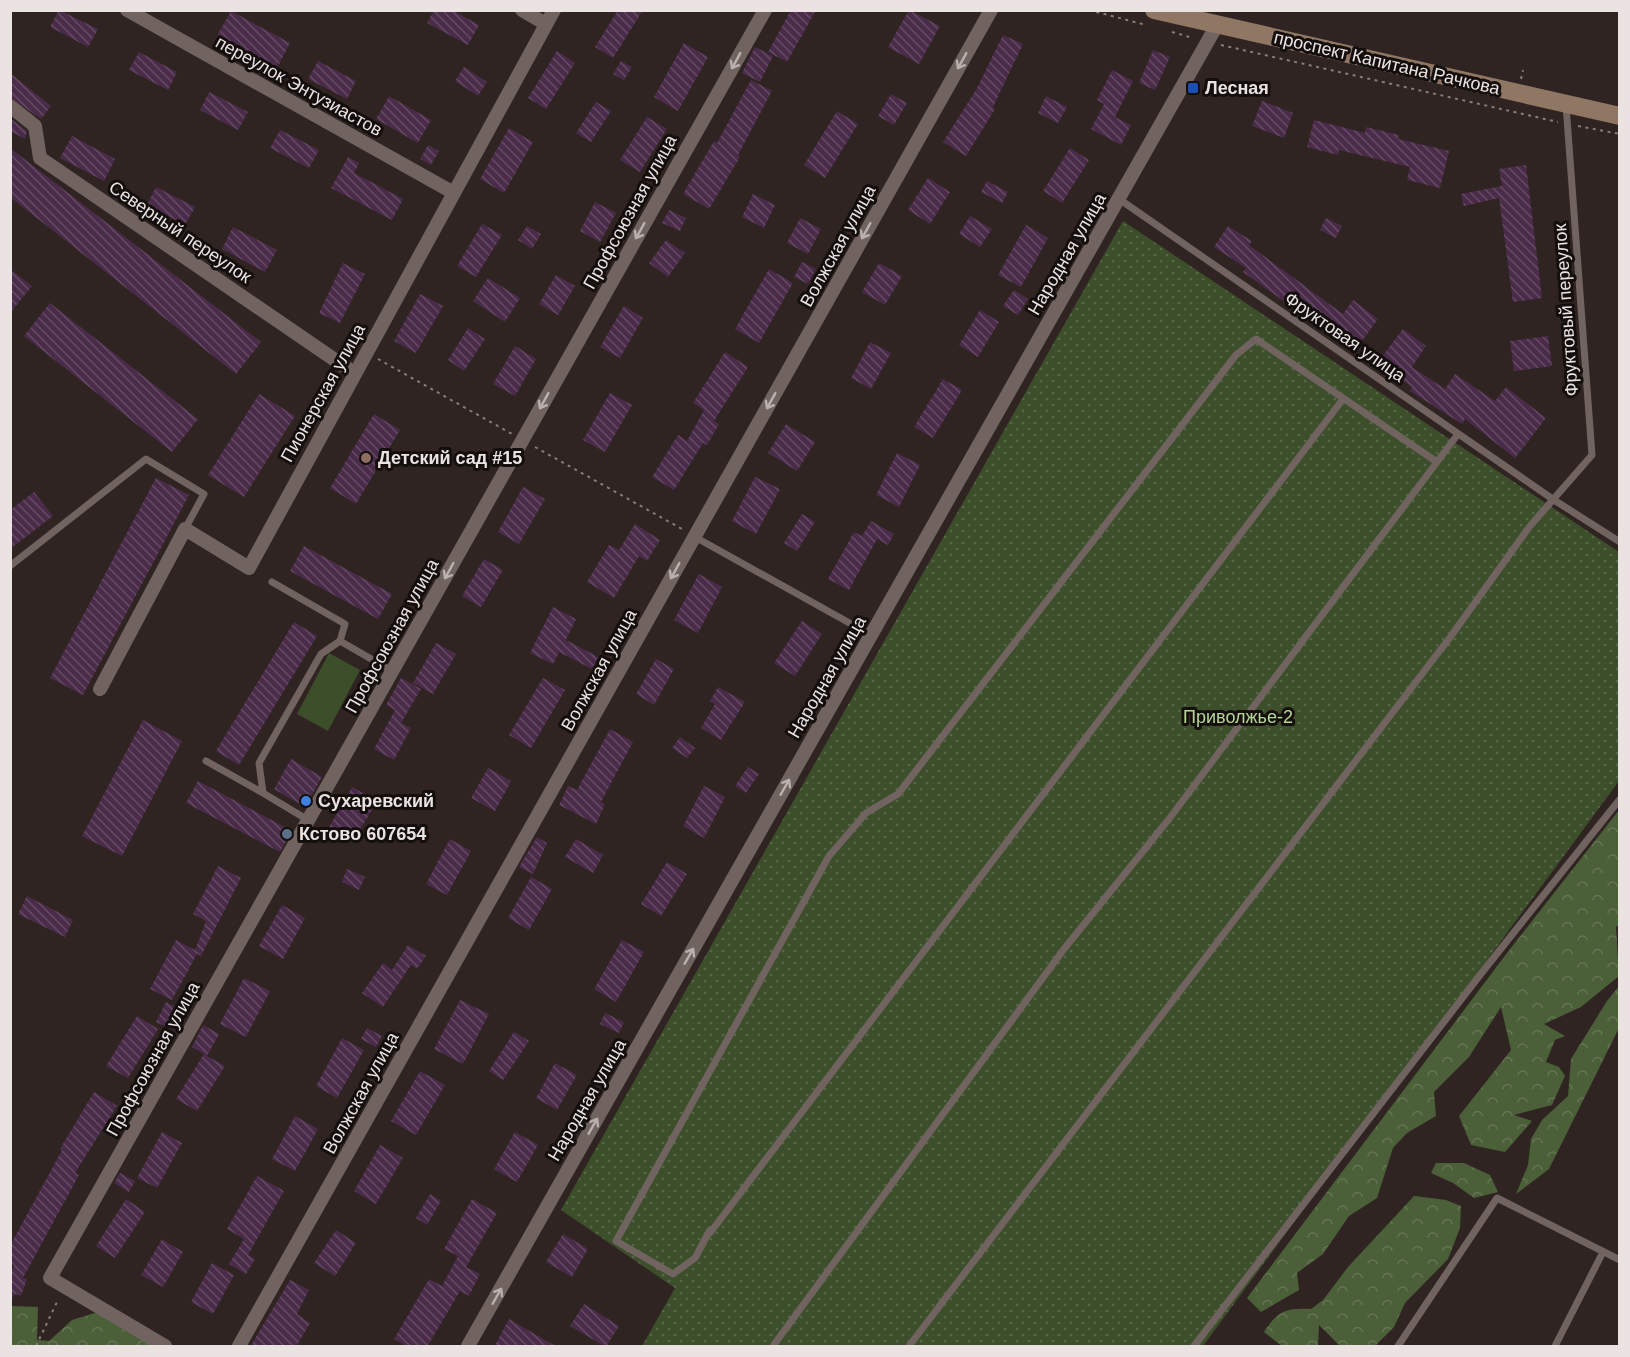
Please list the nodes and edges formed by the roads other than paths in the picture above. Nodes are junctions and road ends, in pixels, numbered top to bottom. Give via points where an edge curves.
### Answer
1 (128, 10) edge
2 (522, 10) edge
3 (554, 10) edge
4 (765, 10) edge
5 (991, 10) edge
6 (1154, 19) edge
7 (546, 24) junction
8 (1217, 25) junction
9 (1566, 104) junction
10 (10, 106) edge
11 (1620, 116) edge
12 (454, 193) junction
13 (1119, 199) junction
14 (354, 373) junction
15 (1343, 399) junction
16 (1458, 434) junction
17 (1437, 462) junction
18 (1554, 500) junction
19 (186, 529) junction
20 (695, 537) junction
21 (1620, 542) edge
22 (10, 566) edge
23 (272, 582) dead end
24 (871, 635) junction
25 (340, 641) junction
26 (392, 671) junction
27 (100, 690) dead end
28 (206, 761) dead end
29 (263, 793) junction
30 (1620, 799) edge
31 (308, 820) junction
32 (1603, 1252) junction
33 (1620, 1260) edge
34 (165, 1347) edge
35 (240, 1347) edge
36 (468, 1347) edge
37 (773, 1347) edge
38 (909, 1347) edge
39 (1194, 1347) edge
40 (1398, 1347) edge
41 (1555, 1347) edge

1 - 12 street, переулок Энтузиастов
2 - 7 street
3 - 7 street, Пионерская улица
4 -> 26 street, Профсоюзная улица
5 -> 20 street, Волжская улица
6 - 8 street, проспект Капитана Рачкова
7 - 12 street, Пионерская улица
8 - 9 street, проспект Капитана Рачкова
8 - 13 street, Народная улица
9 - 11 street, проспект Капитана Рачкова
9 - 18 lane, Фруктовый переулок via 1592,455
10 - 14 street, Северный переулок via 35,126 40,158
12 - 14 street, Пионерская улица
13 - 16 lane, Фруктовая улица
13 - 24 street, Народная улица
14 - 19 street, Пионерская улица via 249,568
15 - 15 lane via 1256,339 1236,355 898,795 866,813 829,856 616,1241 673,1274 695,1258 710,1230
15 - 17 lane
16 - 17 lane
16 - 18 lane, Фруктовая улица
17 - 37 lane via 1169,819 1064,949
18 - 21 lane, Фруктовая улица
18 - 38 lane, Фруктовый переулок via 1530,526
19 - 22 lane via 204,494 146,459
19 - 27 street
20 - 24 lane
20 -> 35 street, Волжская улица
23 - 25 lane via 345,624
36 -> 24 street, Народная улица
25 - 26 lane
25 - 29 lane via 321,654 259,763
26 - 31 street, Профсоюзная улица
28 - 29 lane
29 - 31 lane
30 - 39 lane
31 - 34 street, Профсоюзная улица via 50,1278
32 - 33 lane
32 - 40 lane via 1497,1197
32 - 41 lane

